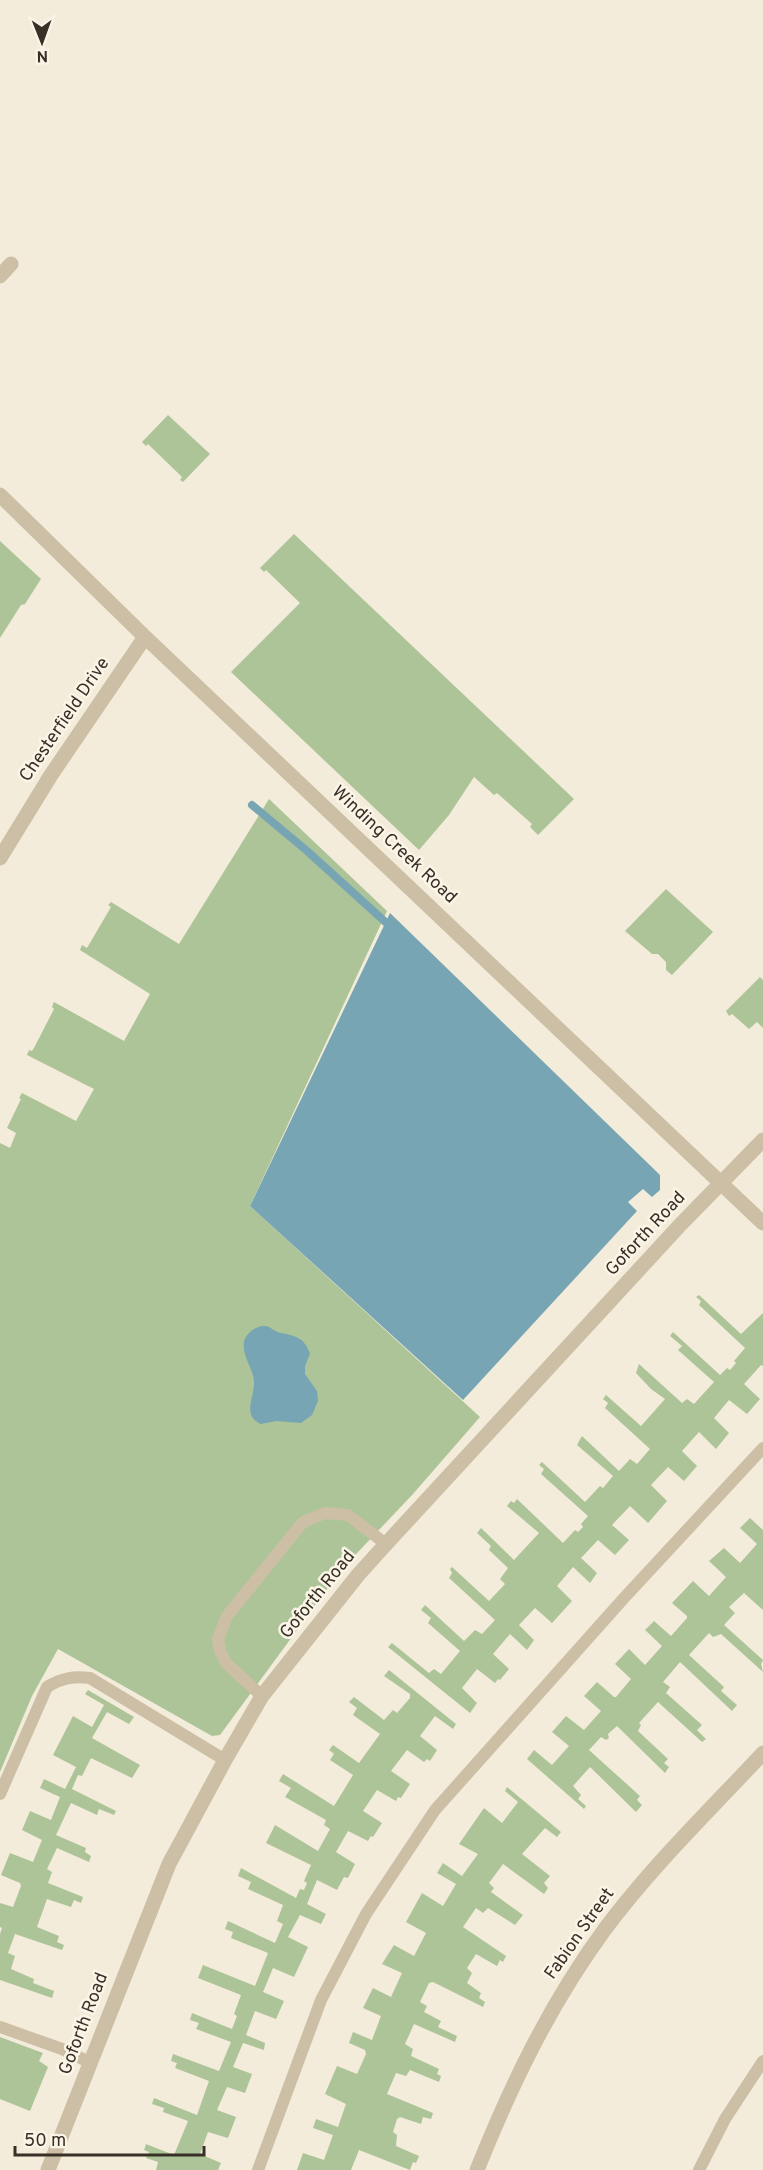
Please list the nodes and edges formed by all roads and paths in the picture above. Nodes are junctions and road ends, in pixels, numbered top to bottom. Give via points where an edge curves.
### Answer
1 (11, 264) dead end
2 (0, 276) edge
3 (0, 495) edge
4 (145, 637) junction
5 (0, 858) edge
6 (763, 1140) edge
7 (721, 1182) junction
8 (763, 1223) edge
9 (763, 1448) edge
10 (386, 1544) junction
11 (262, 1696) junction
12 (763, 1753) edge
13 (225, 1760) junction
14 (0, 1794) edge
15 (0, 2027) edge
16 (763, 2061) edge
17 (89, 2062) junction
18 (48, 2170) edge
19 (258, 2170) edge
20 (477, 2170) edge
21 (699, 2170) edge

1 - 2 street
3 - 4 street, Winding Creek Road
4 - 5 street, Chesterfield Drive
4 - 7 street, Winding Creek Road
6 - 7 street, Goforth Road
7 - 8 street, Winding Creek Road
7 - 10 street, Goforth Road
9 - 19 lane via 435,1810 366,1914 321,2000
10 - 11 street, Goforth Road
10 - 11 lane via 348,1515 325,1513 303,1522 233,1607 218,1639 220,1651 226,1663
11 - 13 street, Goforth Road
12 - 20 street, Fabion Street via 642,1882 578,1968 517,2076
13 - 14 lane via 90,1678 61,1679 47,1687
13 - 17 street, Goforth Road via 169,1864
15 - 17 lane
16 - 21 lane via 725,2119
17 - 18 street, Goforth Road

